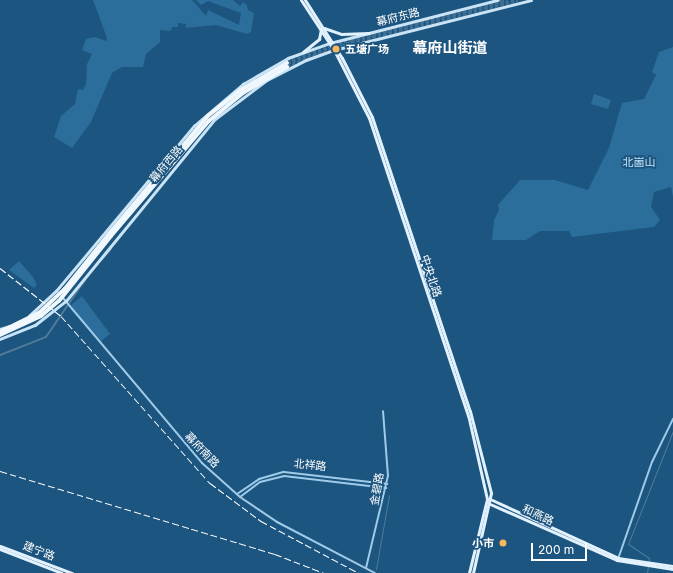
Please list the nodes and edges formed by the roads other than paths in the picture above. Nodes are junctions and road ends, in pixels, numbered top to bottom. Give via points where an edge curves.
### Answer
1 (300, 0) edge
2 (305, 0) edge
3 (498, 0) edge
4 (530, 0) edge
5 (323, 29) junction
6 (369, 33) junction
7 (374, 40) joint
8 (331, 42) junction
9 (335, 49) junction
10 (302, 52) junction
11 (287, 65) tunnel mouth
12 (64, 282) junction
13 (56, 291) junction
14 (74, 291) junction
15 (66, 301) junction
16 (40, 315) junction
17 (0, 330) edge
18 (0, 335) edge
19 (0, 339) edge
20 (383, 411) dead end
21 (673, 419) edge
22 (370, 481) junction
23 (249, 484) junction
24 (387, 484) junction
25 (370, 485) junction
26 (252, 487) junction
27 (386, 488) junction
28 (237, 494) junction
29 (240, 497) junction
30 (489, 501) junction
31 (0, 546) edge
32 (0, 549) edge
33 (618, 559) junction
34 (366, 568) junction
35 (673, 568) edge
36 (62, 573) edge
37 (72, 573) edge
38 (375, 573) edge
39 (469, 573) edge
40 (473, 573) edge

1 - 5 main road, 中央北路
2 - 5 main road, 中央北路
3 - 6 main road, 幕府东路
4 - 7 main road, 幕府东路
5 - 6 main road via 341,34
5 - 8 main road, 中央北路
5 - 10 main road via 319,39
6 - 8 main road, 幕府东路
7 - 9 main road, 幕府西路
8 - 9 main road, 中央北路
8 - 10 main road, 幕府东路
9 - 14 main road, 幕府西路 via 306,60 267,80 215,119
9 - 30 main road, 中央北路 via 364,97 376,129 470,411
10 - 12 main road, 幕府西路 via 264,70 209,110
11 - 16 highway, 幕府西路, bridge via 248,86 208,116 64,290
12 - 13 main road, 幕府西路
12 - 14 street
13 - 15 street, 幕府南路
13 - 17 main road, 幕府西路 via 38,310
14 - 15 main road, 幕府西路
15 - 19 main road, 幕府西路 via 35,325
15 - 28 street, 幕府南路 via 186,447
16 - 17 highway, 幕府西路
16 - 18 highway, 幕府西路
20 - 24 street, 金碧路 via 389,460
21 - 33 street via 652,462
22 - 23 street, 北祥路 via 295,471 274,473
22 - 24 street, 北祥路
22 - 25 street
23 - 26 street
23 - 28 street, 北祥路
24 - 27 street, 金碧路
25 - 26 street, 北祥路 via 296,475 274,478
25 - 27 street, 北祥路
26 - 29 street, 北祥路
27 - 34 street, 金碧路
28 - 29 street, 幕府南路
29 - 34 street, 幕府南路 via 277,522
30 - 33 main road, 和燕路
30 - 39 main road, 中央北路
30 - 40 main road, 中央北路
31 - 37 main road, 建宁路
32 - 36 main road, 建宁路
33 - 35 main road, 和燕路
34 - 38 street, 幕府南路

